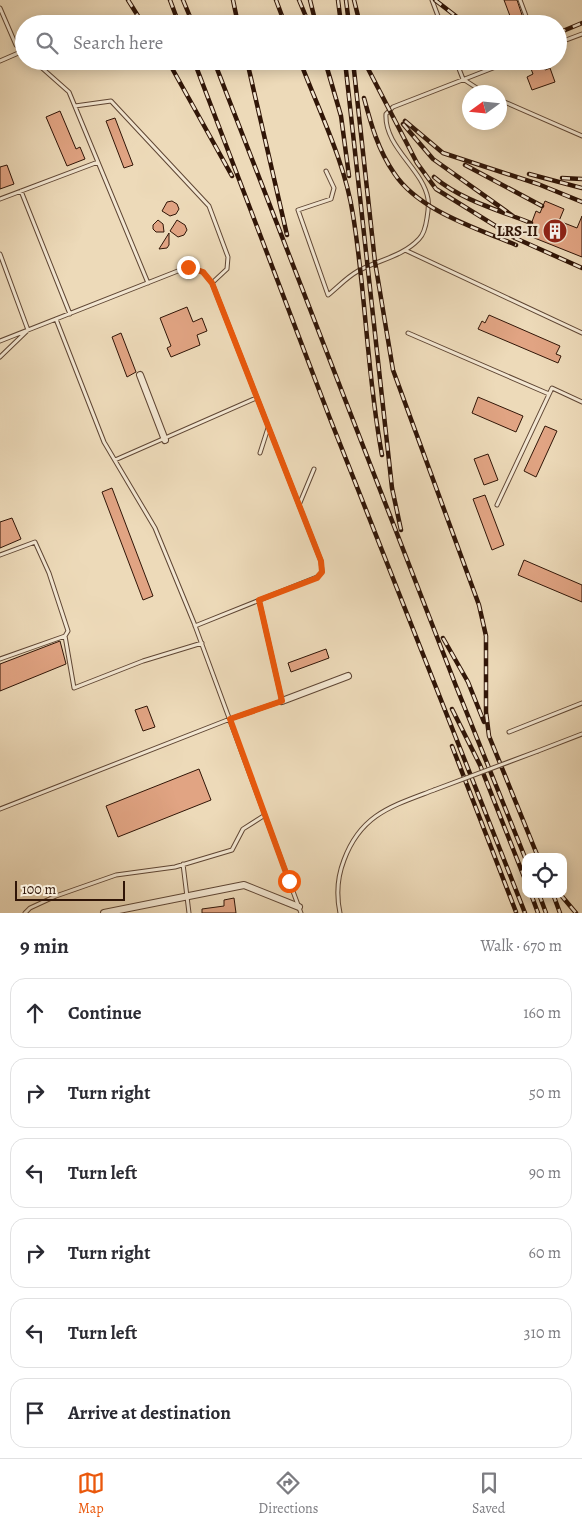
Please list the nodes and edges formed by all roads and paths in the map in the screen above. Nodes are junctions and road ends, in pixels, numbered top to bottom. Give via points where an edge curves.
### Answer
1 (432, 0) edge
2 (520, 0) edge
3 (0, 8) edge
4 (438, 15) edge
5 (526, 15) edge
6 (582, 34) edge
7 (567, 40) edge
8 (15, 43) edge
9 (15, 55) edge
10 (0, 61) edge
11 (44, 70) edge
12 (459, 70) edge
13 (488, 70) edge
14 (463, 80) junction
15 (471, 85) edge
16 (507, 103) edge
17 (75, 106) junction
18 (582, 136) edge
19 (98, 162) junction
20 (326, 171) dead end
21 (21, 191) junction
22 (0, 199) edge
23 (405, 250) junction
24 (0, 254) edge
25 (148, 283) junction
26 (212, 283) junction
27 (70, 314) junction
28 (56, 319) junction
29 (28, 330) junction
30 (408, 333) dead end
31 (582, 333) edge
32 (0, 341) edge
33 (0, 356) edge
34 (140, 375) dead end
35 (549, 394) junction
36 (256, 398) junction
37 (582, 402) edge
38 (268, 428) junction
39 (165, 440) junction
40 (260, 453) dead end
41 (115, 460) junction
42 (314, 469) dead end
43 (497, 505) dead end
44 (299, 506) junction
45 (0, 555) edge
46 (259, 600) junction
47 (195, 626) junction
48 (65, 636) junction
49 (202, 643) junction
50 (0, 659) edge
51 (348, 676) dead end
52 (282, 701) junction
53 (582, 703) edge
54 (230, 719) junction
55 (509, 732) dead end
56 (582, 734) edge
57 (0, 809) edge
58 (265, 815) junction
59 (183, 864) junction
60 (187, 897) junction
61 (300, 910) edge
62 (25, 913) edge
63 (104, 913) edge
64 (189, 913) edge
65 (340, 913) edge

1 - 4 lane
2 - 5 lane
3 - 8 lane
6 - 7 lane
9 - 10 lane
11 - 17 lane via 69,92
12 - 14 lane
13 - 14 lane
14 - 15 lane
14 - 23 lane via 393,107 386,114 386,122 399,151 428,197 426,224 421,238
16 - 18 lane
17 - 19 lane
17 - 26 lane via 111,101 209,206 228,257 227,269
19 - 21 lane
19 - 25 lane
20 - 23 lane via 334,188 331,199 298,210 328,295 350,275
21 - 22 lane
21 - 27 lane
23 - 31 lane
24 - 29 lane
25 - 26 lane via 188,267 203,272
25 - 27 lane
26 - 36 lane
27 - 28 lane
28 - 29 lane
28 - 41 lane via 104,442
29 - 32 lane
29 - 33 lane
30 - 35 lane
34 - 39 street
35 - 37 lane via 552,388
35 - 43 lane
36 - 38 lane
36 - 39 lane
38 - 40 lane
38 - 44 lane
39 - 41 lane
41 - 47 lane via 155,528
42 - 44 lane
44 - 46 lane via 321,561 322,572 317,578
45 - 48 lane via 35,542 68,630
46 - 47 lane
46 - 52 lane
47 - 49 lane
48 - 49 lane via 74,688 143,660
48 - 50 lane
49 - 54 lane
51 - 52 street
52 - 54 lane
53 - 55 lane
54 - 57 lane
54 - 58 lane
56 - 65 lane, bridge via 376,815 359,829 338,875
58 - 59 lane via 244,829 232,850
58 - 61 lane
59 - 60 lane
59 - 62 lane via 116,875 56,896
60 - 61 street via 244,885
60 - 63 street
60 - 64 lane

